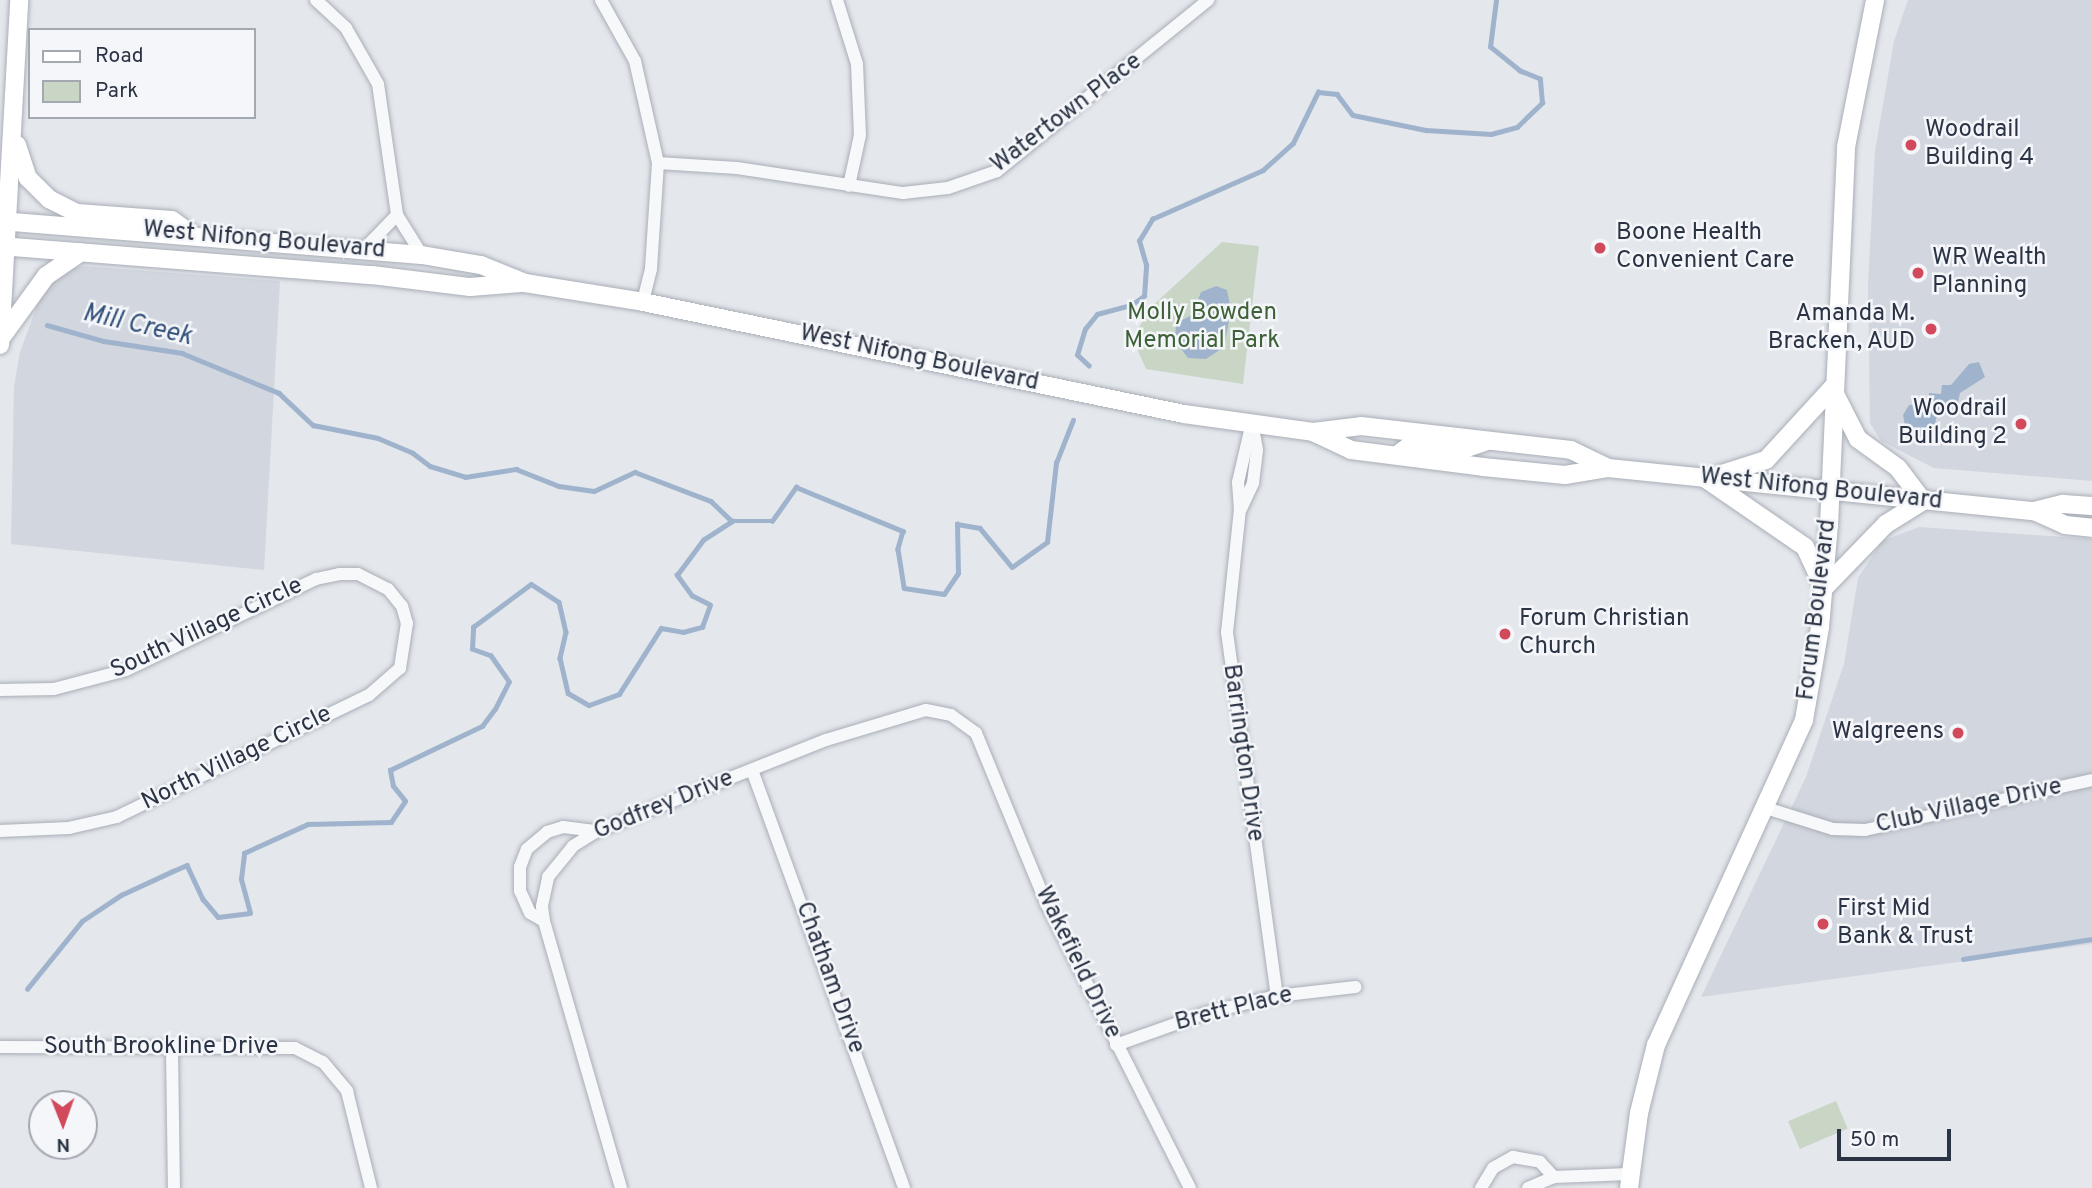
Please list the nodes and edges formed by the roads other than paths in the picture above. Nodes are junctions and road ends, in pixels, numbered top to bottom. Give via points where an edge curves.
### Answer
1 (19, 0) edge
2 (316, 0) edge
3 (601, 0) edge
4 (837, 0) edge
5 (1209, 0) edge
6 (1875, 0) edge
7 (14, 136) junction
8 (0, 156) edge
9 (659, 163) junction
10 (849, 186) junction
11 (397, 215) junction
12 (4, 221) edge
13 (190, 233) junction
14 (3, 246) edge
15 (363, 250) junction
16 (81, 252) junction
17 (422, 255) junction
18 (525, 283) junction
19 (643, 302) junction
20 (0, 336) edge
21 (0, 345) edge
22 (1832, 388) junction
23 (1252, 422) junction
24 (1313, 432) junction
25 (1488, 440) junction
26 (1399, 456) junction
27 (1608, 468) junction
28 (1706, 479) junction
29 (1830, 494) junction
30 (1923, 501) junction
31 (2092, 506) edge
32 (2034, 511) junction
33 (2092, 528) edge
34 (1824, 587) junction
35 (402, 606) joint
36 (0, 690) edge
37 (976, 733) joint
38 (752, 770) junction
39 (2092, 780) edge
40 (1766, 808) junction
41 (0, 831) edge
42 (597, 831) junction
43 (544, 921) junction
44 (1356, 986) dead end
45 (1277, 996) junction
46 (1116, 1045) junction
47 (0, 1047) edge
48 (172, 1049) junction
49 (1554, 1177) junction
50 (1629, 1181) edge
51 (174, 1188) edge
52 (371, 1188) edge
53 (621, 1188) edge
54 (904, 1188) edge
55 (1190, 1188) edge
56 (1481, 1188) edge
57 (1528, 1188) edge

1 - 7 main road
2 - 11 street via 346,28 378,85
3 - 9 street via 635,61
4 - 10 street via 857,64 860,135
5 - 10 street, Watertown Place via 997,171 948,188 903,193
6 - 22 main road, Forum Boulevard via 1846,147
7 - 8 main road
7 - 12 main road
7 - 13 main road via 28,178 49,199 77,213 172,219
9 - 10 street, Watertown Place via 737,168
9 - 19 street via 651,269
11 - 15 street
11 - 17 street
12 - 13 main road, West Nifong Boulevard
12 - 14 main road
13 - 15 main road, West Nifong Boulevard
14 - 16 main road, West Nifong Boulevard
14 - 20 main road
15 - 17 main road, West Nifong Boulevard
16 - 18 main road, West Nifong Boulevard via 470,287
16 - 20 main road via 46,276
17 - 18 main road, West Nifong Boulevard via 481,265
18 - 19 main road, West Nifong Boulevard
19 - 23 main road, West Nifong Boulevard via 1121,401
20 - 21 main road
22 - 28 main road via 1766,460
22 - 29 main road, Forum Boulevard
22 - 30 main road via 1858,439 1898,468
23 - 24 main road, West Nifong Boulevard
23 - 45 street, Barrington Drive via 1257,450 1253,483 1240,509 1227,632
24 - 25 main road, West Nifong Boulevard via 1361,426
24 - 26 main road, West Nifong Boulevard via 1351,450
25 - 26 main road via 1458,451 1408,447
25 - 27 main road, West Nifong Boulevard via 1571,450
26 - 27 main road, West Nifong Boulevard via 1565,475
27 - 28 main road, West Nifong Boulevard
28 - 29 main road, West Nifong Boulevard
28 - 34 main road via 1805,547
29 - 30 main road, West Nifong Boulevard
29 - 34 main road, Forum Boulevard
30 - 32 main road, West Nifong Boulevard
30 - 34 main road via 1886,524
31 - 32 main road, West Nifong Boulevard via 2063,504
32 - 33 main road, West Nifong Boulevard via 2065,525
34 - 40 main road, Forum Boulevard via 1804,720
35 - 36 street, South Village Circle via 376,581 338,574 316,579 126,670 54,689
35 - 41 street, North Village Circle via 407,622 400,668 369,695 117,817 69,828
37 - 38 street, Godfrey Drive via 951,715 926,710 825,740
37 - 46 street, Wakefield Drive via 1047,905
38 - 42 street, Godfrey Drive
38 - 54 street, Chatham Drive
39 - 40 street, Club Village Drive via 1865,830 1833,829
40 - 50 main road, Forum Boulevard via 1656,1045
42 - 43 street, Godfrey Drive via 573,846 548,877
42 - 43 street via 563,827 547,832 527,849 520,867 520,891 530,913
43 - 53 street, Godfrey Drive
44 - 45 street, Brett Place
45 - 46 street, Brett Place via 1206,1013
46 - 55 street, Wakefield Drive
47 - 48 street, South Brookline Drive
48 - 51 street
48 - 52 street, South Brookline Drive via 295,1048 323,1062 347,1091
49 - 50 street
49 - 56 street via 1540,1162 1513,1157 1493,1168
49 - 57 street

